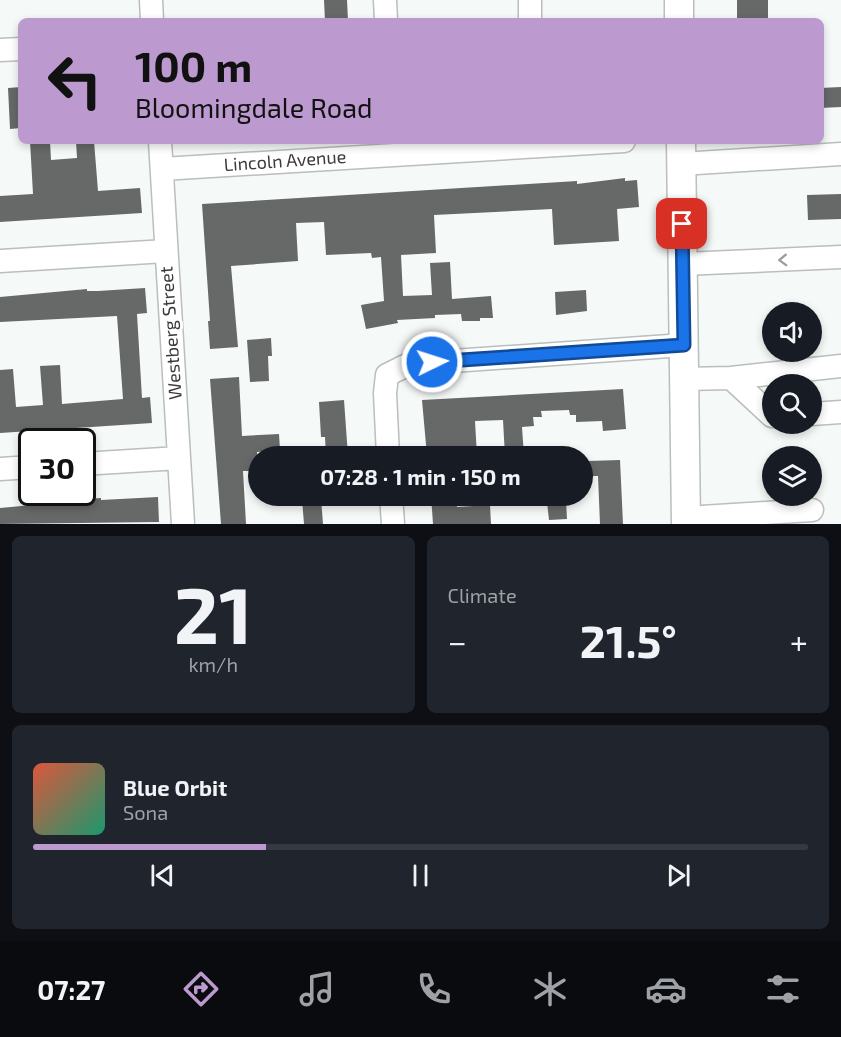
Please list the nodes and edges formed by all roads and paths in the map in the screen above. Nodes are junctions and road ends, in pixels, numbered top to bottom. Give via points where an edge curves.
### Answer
1 (151, 0) edge
2 (385, 0) edge
3 (530, 0) edge
4 (679, 0) edge
5 (153, 18) edge
6 (386, 18) edge
7 (530, 18) edge
8 (680, 18) edge
9 (18, 49) edge
10 (0, 50) edge
11 (160, 144) edge
12 (507, 144) edge
13 (394, 148) edge
14 (681, 153) edge
15 (841, 154) edge
16 (162, 169) junction
17 (166, 251) junction
18 (841, 257) edge
19 (0, 261) edge
20 (683, 264) junction
21 (684, 345) junction
22 (841, 366) edge
23 (731, 378) junction
24 (684, 379) junction
25 (762, 407) edge
26 (841, 412) edge
27 (822, 413) edge
28 (388, 446) edge
29 (179, 458) junction
30 (96, 463) edge
31 (18, 468) edge
32 (0, 469) edge
33 (392, 506) edge
34 (812, 510) dead end
35 (686, 521) edge
36 (183, 524) edge
37 (393, 524) edge

1 - 5 street
2 - 6 street
3 - 7 street
4 - 8 main road
9 - 10 street
11 - 16 street, Westberg Street
12 - 13 street, Lincoln Avenue
13 - 16 street, Lincoln Avenue
14 - 15 street
14 - 20 main road
16 - 17 street, Westberg Street
17 - 19 street
17 - 29 street, Westberg Street
18 -> 20 street
20 - 21 main road
21 - 24 main road
21 - 28 street via 409,364 387,375
22 - 23 street
23 - 24 street
23 - 25 street
24 - 35 main road
26 - 27 street
29 - 30 street
29 - 36 street, Westberg Street
31 - 32 street
33 - 37 street
34 - 35 street

